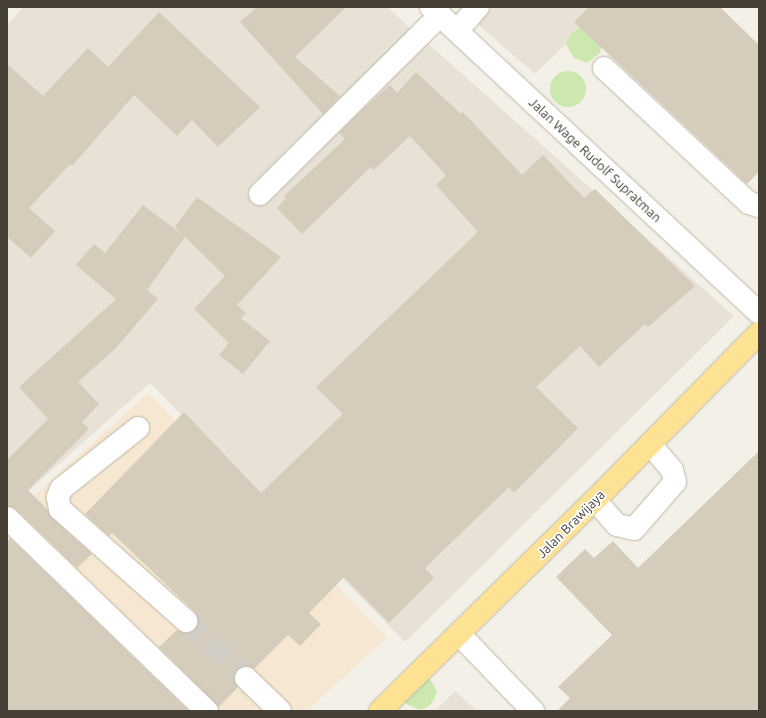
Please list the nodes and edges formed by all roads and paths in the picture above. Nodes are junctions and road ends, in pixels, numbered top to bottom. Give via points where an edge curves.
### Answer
1 (478, 7) edge
2 (435, 11) edge
3 (457, 31) junction
4 (604, 68) dead end
5 (260, 194) dead end
6 (759, 206) edge
7 (759, 313) edge
8 (759, 334) edge
9 (138, 428) dead end
10 (650, 444) junction
11 (595, 500) junction
12 (7, 518) edge
13 (186, 621) tunnel mouth
14 (459, 634) junction
15 (246, 678) tunnel mouth
16 (207, 711) edge
17 (280, 711) edge
18 (380, 711) edge
19 (533, 711) edge

1 - 3 street
2 - 3 street, Jalan Wage Rudolf Supratman
2 - 5 street
3 - 7 street, Jalan Wage Rudolf Supratman
4 - 6 street via 749,203
8 - 10 main road, Jalan Brawijaya
9 - 13 street via 61,490 58,497 60,509
10 - 11 main road, Jalan Brawijaya
10 - 11 street via 672,470 676,482 634,529 618,526
11 - 14 main road, Jalan Brawijaya
12 - 16 street
14 - 18 main road, Jalan Brawijaya
14 - 19 street
15 - 17 street

